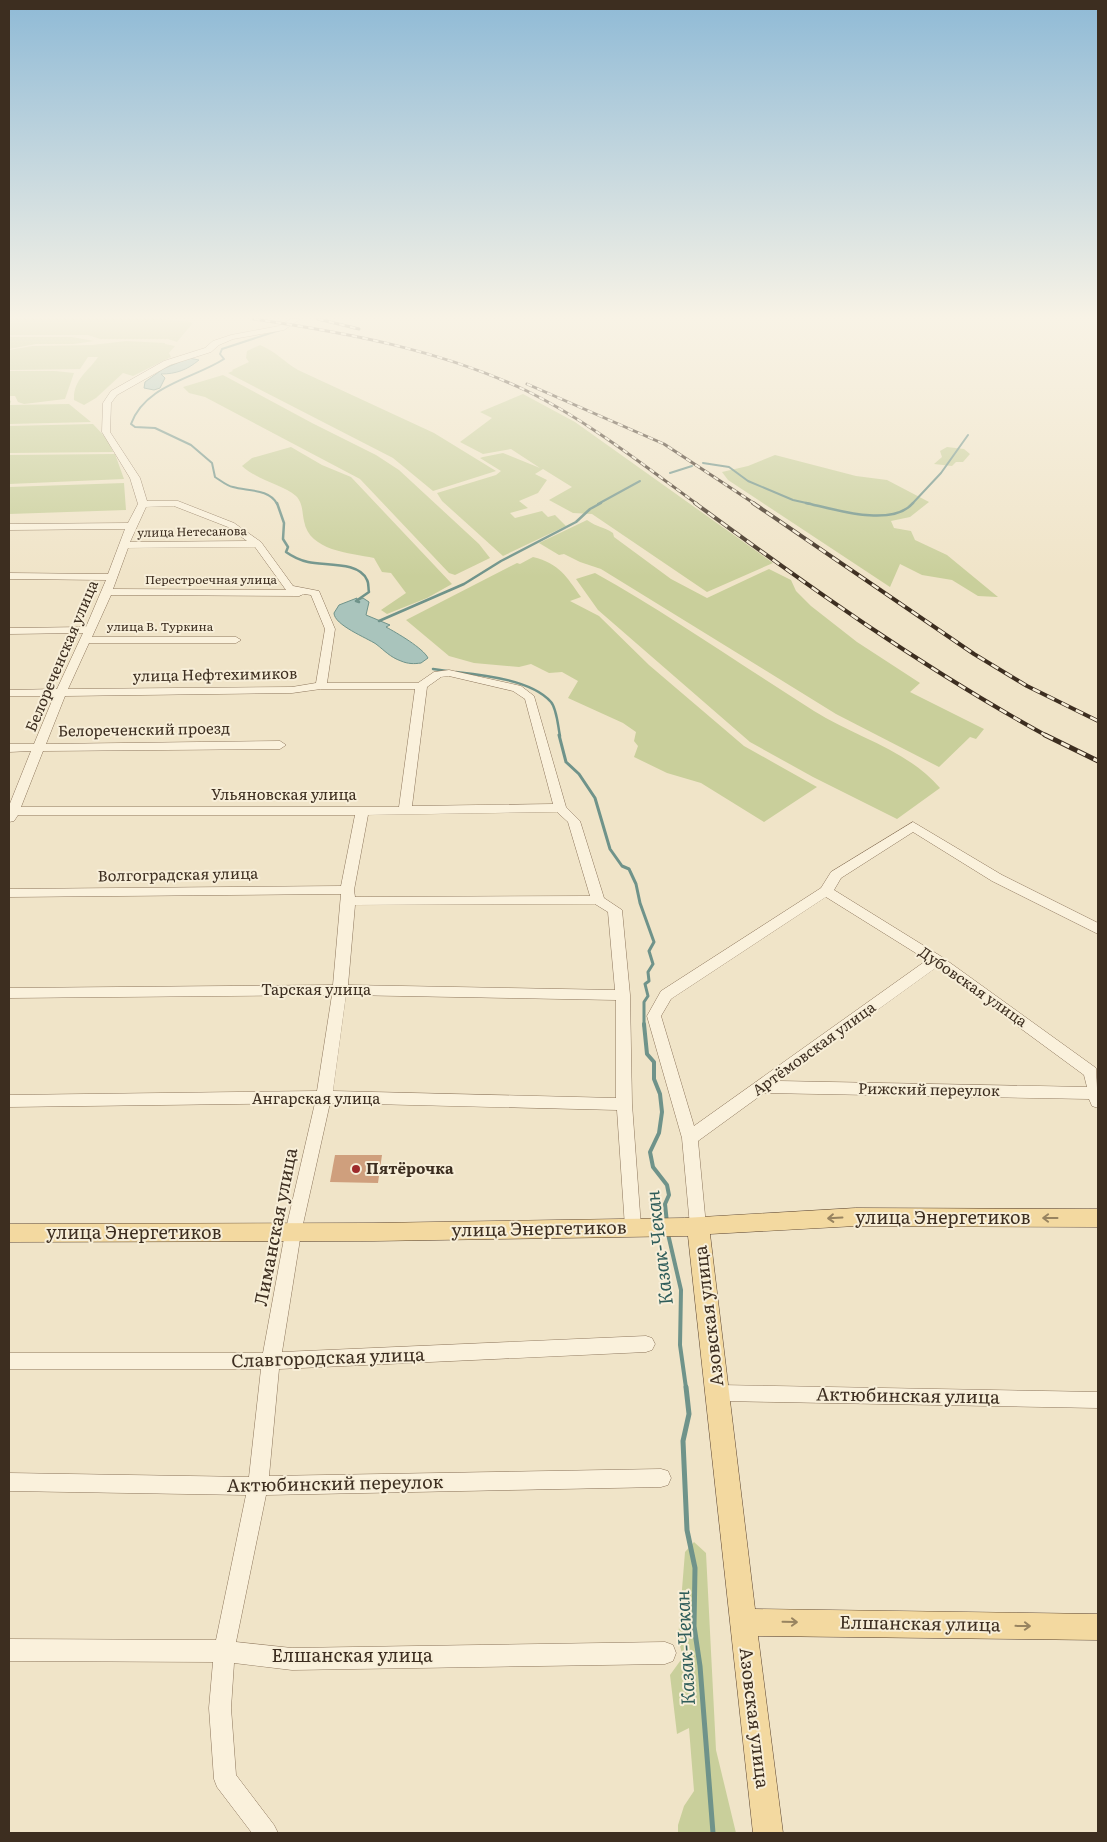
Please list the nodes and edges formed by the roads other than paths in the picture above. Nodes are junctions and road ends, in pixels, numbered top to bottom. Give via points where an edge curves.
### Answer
1 (106, 405) edge
2 (143, 504) junction
3 (131, 526) junction
4 (9, 527) edge
5 (258, 544) junction
6 (125, 545) junction
7 (9, 576) edge
8 (112, 577) junction
9 (107, 592) junction
10 (314, 593) junction
11 (9, 631) edge
12 (86, 635) junction
13 (236, 640) dead end
14 (321, 686) junction
15 (421, 686) junction
16 (61, 692) junction
17 (9, 693) edge
18 (280, 745) dead end
19 (9, 748) edge
20 (40, 748) junction
21 (560, 808) junction
22 (405, 811) junction
23 (362, 812) junction
24 (10, 814) edge
25 (826, 891) junction
26 (9, 893) edge
27 (348, 895) junction
28 (598, 900) junction
29 (1098, 929) edge
30 (938, 960) junction
31 (340, 990) junction
32 (9, 993) edge
33 (623, 995) junction
34 (762, 1087) junction
35 (1097, 1096) edge
36 (324, 1097) junction
37 (9, 1101) edge
38 (624, 1104) junction
39 (690, 1138) junction
40 (1098, 1218) edge
41 (640, 1226) junction
42 (691, 1226) junction
43 (9, 1233) edge
44 (293, 1233) junction
45 (646, 1344) dead end
46 (9, 1361) edge
47 (271, 1361) junction
48 (718, 1393) junction
49 (1098, 1400) edge
50 (661, 1478) dead end
51 (9, 1482) edge
52 (258, 1486) junction
53 (742, 1622) junction
54 (1098, 1627) edge
55 (9, 1650) edge
56 (224, 1651) junction
57 (665, 1653) dead end
58 (266, 1833) edge
59 (768, 1833) edge

1 - 2 street via 106,432 135,478
2 - 3 street, Белореченская улица
2 - 5 street via 175,503 231,525
3 - 4 street, улица Нетесанова
3 - 6 street, Белореченская улица
5 - 6 street, улица Нетесанова
5 - 10 street via 290,588
6 - 8 street, Белореченская улица
7 - 8 street
8 - 9 street, Белореченская улица
9 - 10 street, Перестроечная улица
9 - 12 street, Белореченская улица
10 - 14 street via 330,629
11 - 12 street, улица В. Туркина
12 - 13 street, улица В. Туркина
12 - 16 street, Белореченская улица
14 - 15 street, улица Нефтехимиков
14 - 16 street, улица Нефтехимиков via 292,690
15 - 21 street via 438,674 449,673 524,692 530,698
15 - 22 street
16 - 17 street, улица Нефтехимиков
16 - 20 street, Белореченская улица
18 - 20 street, Белореченский проезд
19 - 20 street, Белореченский проезд
20 - 24 street, Белореченская улица
21 - 22 street, Ульяновская улица
21 - 28 street via 574,821
22 - 23 street, Ульяновская улица
23 - 24 street, Ульяновская улица
23 - 27 street, Лиманская улица
25 - 29 street, Азовская улица via 836,875 913,826 997,878
25 - 30 street, Дубовская улица
25 - 39 street, Азовская улица via 666,995 654,1016
26 - 27 street, Волгоградская улица
27 - 28 street, Волгоградская улица
27 - 31 street, Лиманская улица
28 - 33 street via 615,910
30 - 34 street, Артёмовская улица
30 - 35 street, Дубовская улица via 1091,1072
31 - 32 street, Тарская улица
31 - 33 street, Тарская улица
31 - 36 street, Лиманская улица
33 - 38 street
34 - 35 street, Рижский переулок
34 - 39 street, Артёмовская улица
36 - 37 street, Ангарская улица
36 - 38 street, Ангарская улица
36 - 44 street, Лиманская улица
38 - 41 street
39 - 42 street, Азовская улица
40 -> 42 main road, улица Энергетиков via 856,1217
41 - 42 main road, улица Энергетиков
41 - 44 main road, улица Энергетиков
42 - 48 main road, Азовская улица
43 - 44 main road, улица Энергетиков
44 - 47 street, Лиманская улица
45 - 47 street, Славгородская улица
46 - 47 street, Славгородская улица
47 - 52 street, Лиманская улица
48 - 49 street, Актюбинская улица
48 - 53 main road, Азовская улица
50 - 52 street, Актюбинский переулок
51 - 52 street, Актюбинский переулок
52 - 56 street, Лиманская улица
53 -> 54 main road, Елшанская улица
53 - 59 main road, Азовская улица
55 - 56 street, Елшанская улица
56 - 57 street, Елшанская улица via 292,1659
56 - 58 street, Лиманская улица via 220,1708 225,1779

